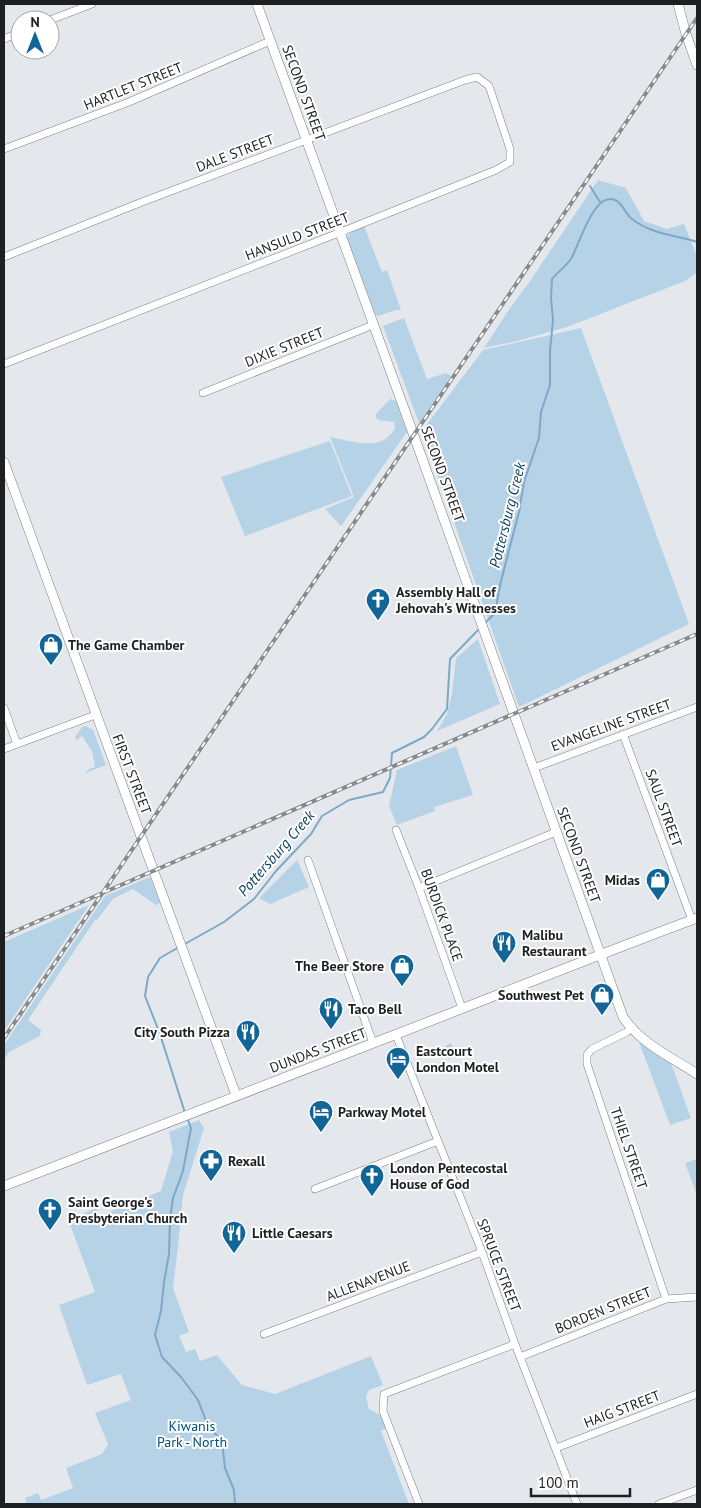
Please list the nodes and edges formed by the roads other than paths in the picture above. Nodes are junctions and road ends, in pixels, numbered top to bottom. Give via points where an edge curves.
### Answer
1 (92, 4) edge
2 (257, 4) edge
3 (678, 4) edge
4 (60, 16) edge
5 (270, 42) junction
6 (697, 65) edge
7 (478, 77) joint
8 (306, 140) junction
9 (4, 149) edge
10 (341, 232) junction
11 (4, 256) edge
12 (374, 325) junction
13 (4, 364) edge
14 (203, 392) dead end
15 (4, 462) edge
16 (697, 707) edge
17 (4, 708) edge
18 (95, 714) junction
19 (623, 734) junction
20 (16, 744) junction
21 (4, 749) edge
22 (534, 768) junction
23 (396, 830) dead end
24 (556, 832) junction
25 (308, 860) dead end
26 (420, 888) junction
27 (695, 919) edge
28 (601, 953) junction
29 (462, 1008) junction
30 (630, 1028) junction
31 (396, 1035) junction
32 (373, 1044) junction
33 (697, 1074) edge
34 (236, 1095) junction
35 (438, 1141) junction
36 (4, 1186) edge
37 (315, 1189) dead end
38 (482, 1252) junction
39 (697, 1297) edge
40 (666, 1298) junction
41 (264, 1334) dead end
42 (515, 1344) junction
43 (520, 1357) junction
44 (697, 1394) edge
45 (556, 1448) junction
46 (697, 1490) edge
47 (419, 1504) edge
48 (577, 1504) edge
49 (659, 1504) edge

1 - 4 street
2 - 5 street, SECOND STREET
3 - 6 street
5 - 8 street, SECOND STREET
5 - 9 street, HARTLET STREET via 129,102
7 - 8 street, DALE STREET
7 - 10 street, HANSULD STREET via 489,86 510,149 510,162
8 - 10 street, SECOND STREET
8 - 11 street, DALE STREET
10 - 12 street, SECOND STREET
10 - 13 street, HANSULD STREET
12 - 14 street, DIXIE STREET
12 - 22 street, SECOND STREET
15 - 18 street, FIRST STREET
16 - 19 street, EVANGELINE STREET
17 - 20 street
18 - 20 street
18 - 34 street, FIRST STREET
19 - 22 street, EVANGELINE STREET
19 - 27 street, SAUL STREET
20 - 21 street
22 - 24 street, SECOND STREET
23 - 26 street, BURDICK PLACE
24 - 26 street
24 - 28 street, SECOND STREET
25 - 32 street
26 - 29 street, BURDICK PLACE
27 - 28 street, DUNDAS STREET
28 - 29 street, DUNDAS STREET
28 - 30 street, SECOND STREET via 623,1017
29 - 31 street, DUNDAS STREET
30 - 33 street
30 - 40 street, THIEL STREET via 592,1049 587,1055 587,1064
31 - 32 street, DUNDAS STREET
31 - 35 street, SPRUCE STREET
32 - 34 street, DUNDAS STREET
34 - 36 street, DUNDAS STREET
35 - 37 street
35 - 38 street, SPRUCE STREET
38 - 41 street, ALLENAVENUE
38 - 42 street, SPRUCE STREET
39 - 40 street, BORDEN STREET
40 - 43 street, BORDEN STREET
42 - 43 street, SPRUCE STREET
42 - 47 street via 384,1394 383,1411
43 - 45 street, SPRUCE STREET
44 - 45 street, HAIG STREET
45 - 48 street, SPRUCE STREET
46 - 49 street

